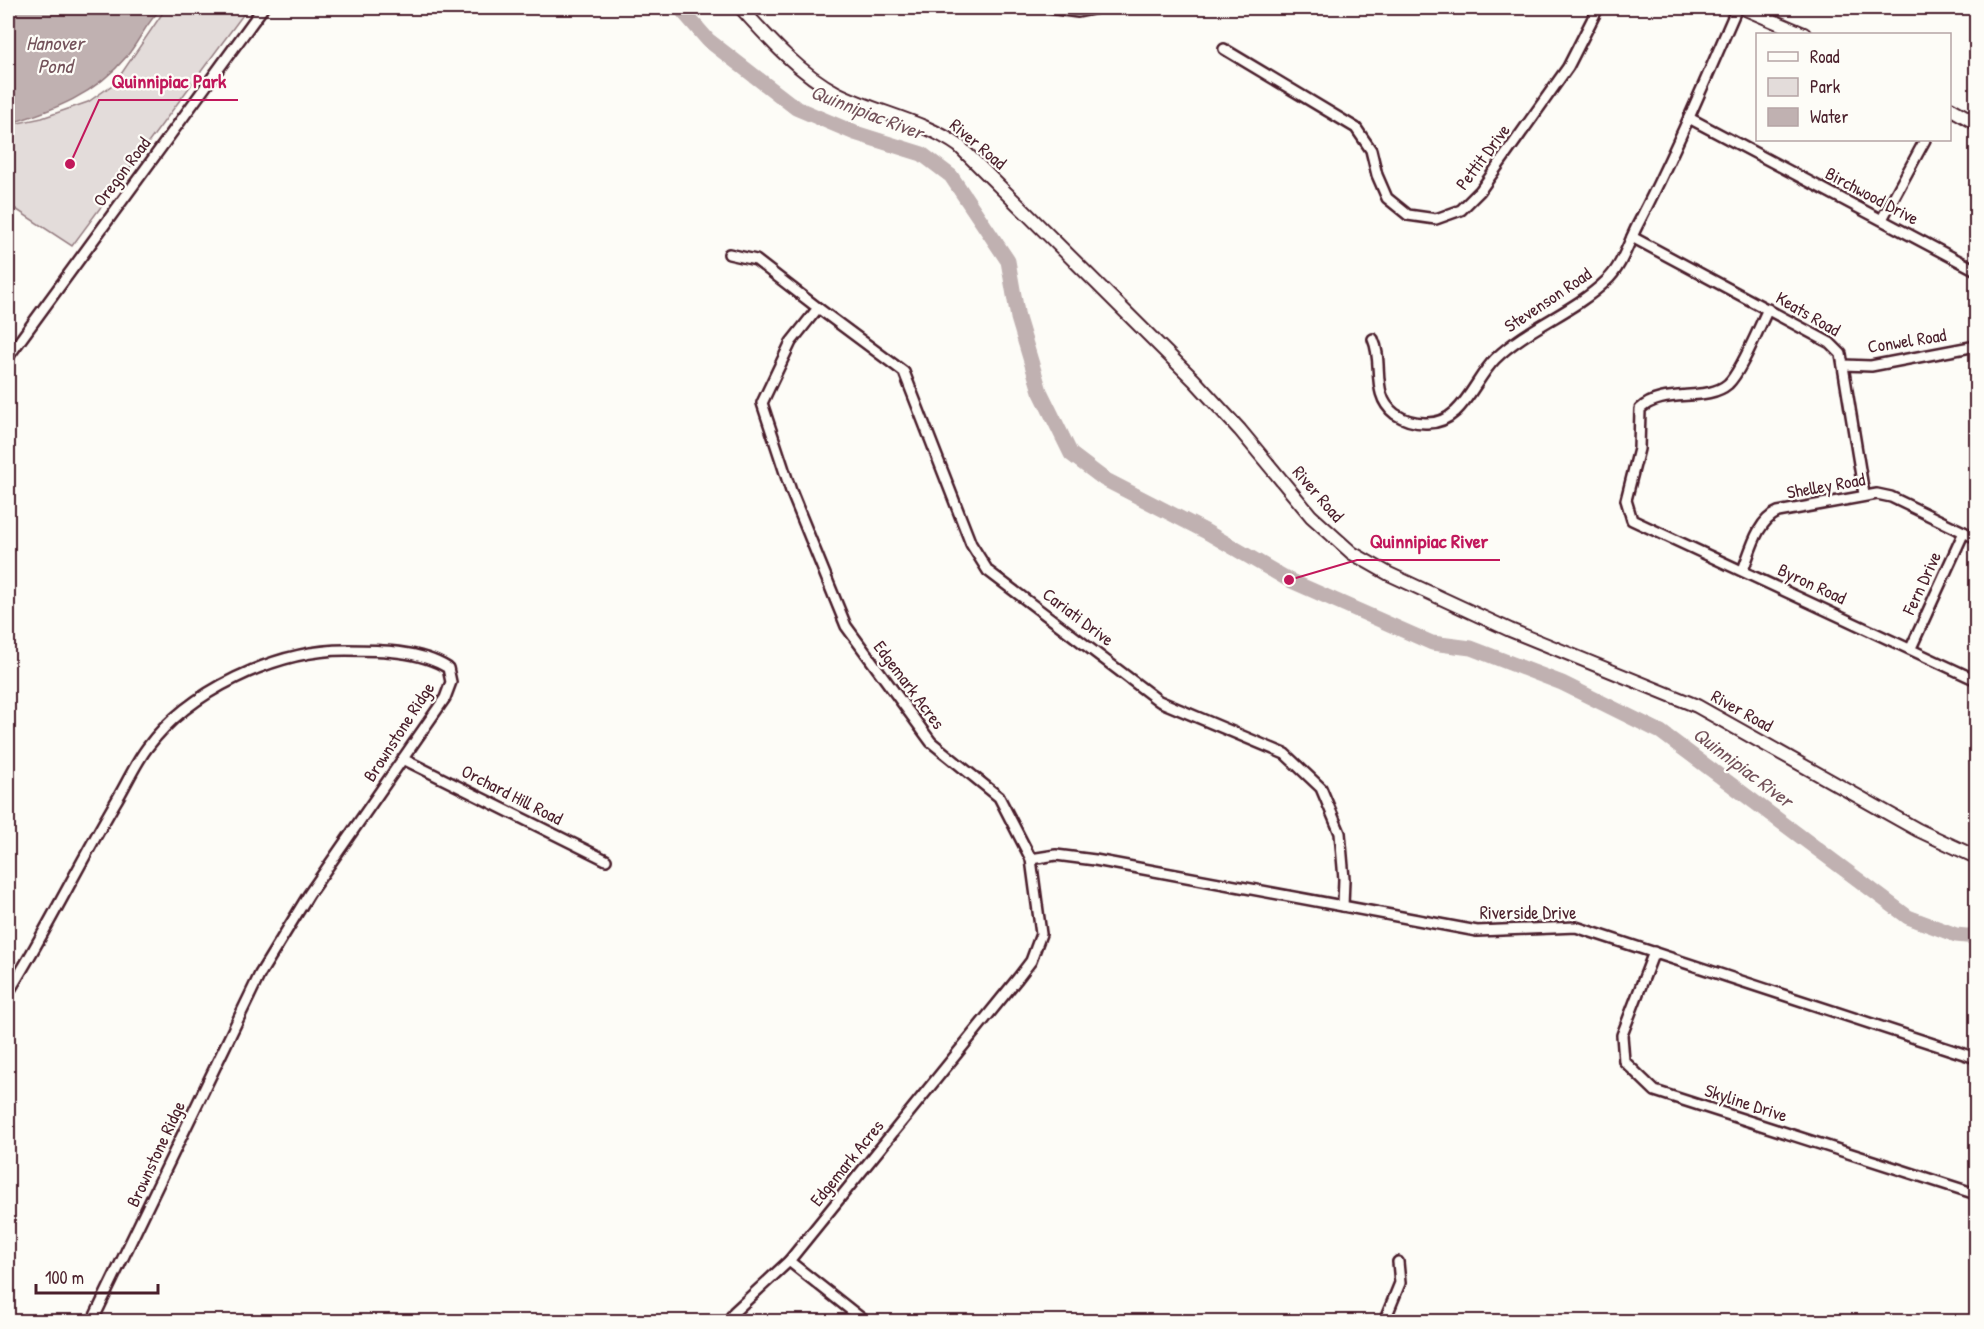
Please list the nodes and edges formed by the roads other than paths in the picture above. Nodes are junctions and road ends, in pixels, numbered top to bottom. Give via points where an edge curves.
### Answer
1 (263, 8) edge
2 (741, 8) edge
3 (1048, 8) edge
4 (1098, 8) edge
5 (1598, 8) edge
6 (1737, 8) edge
7 (1743, 8) edge
8 (1802, 33) edge
9 (1224, 49) dead end
10 (1951, 109) edge
11 (1689, 118) junction
12 (1977, 123) edge
13 (1924, 141) edge
14 (1882, 219) junction
15 (1632, 237) junction
16 (729, 254) dead end
17 (1977, 270) edge
18 (818, 308) junction
19 (1768, 309) junction
20 (1373, 339) dead end
21 (1977, 346) edge
22 (8, 357) edge
23 (1844, 365) junction
24 (1864, 494) junction
25 (1964, 532) junction
26 (1977, 538) edge
27 (1743, 570) junction
28 (1911, 648) junction
29 (1977, 680) edge
30 (403, 759) junction
31 (1977, 857) edge
32 (1031, 859) junction
33 (606, 860) dead end
34 (1343, 906) junction
35 (1654, 952) junction
36 (8, 993) edge
37 (1977, 1058) edge
38 (1977, 1194) edge
39 (789, 1260) junction
40 (1398, 1262) dead end
41 (92, 1322) edge
42 (728, 1322) edge
43 (866, 1322) edge
44 (1384, 1322) edge

1 - 22 street, Oregon Road
2 - 31 main road, River Road via 802,68 834,92 930,129 959,146 1194,380 1311,516 1352,553 1490,621 1697,706 1918,830
3 - 4 street via 1078,12
5 - 9 street, Pettit Drive via 1568,67 1480,191 1461,210 1436,219 1408,215 1387,198 1371,150 1356,128
6 - 11 street, Stevenson Road
7 - 8 main road
10 - 12 main road
11 - 14 street, Birchwood Drive
11 - 15 street, Stevenson Road
13 - 14 street
14 - 17 street, Birchwood Drive
15 - 19 street, Keats Road
15 - 20 street, Stevenson Road via 1607,280 1493,360 1458,409 1445,420 1418,423 1394,413 1379,390 1379,358
16 - 18 street via 756,260
18 - 32 street, Edgemark Acres via 791,342 762,403 791,491 846,626 931,742 999,797
18 - 34 street, Cariati Drive via 904,372 971,544 988,571 1159,701 1285,754 1321,788 1340,833
19 - 23 street, Keats Road via 1830,343 1841,354
19 - 27 street, Byron Road via 1730,383 1714,390 1647,402 1640,410 1639,449 1626,500 1632,520
21 - 23 street, Conwel Road via 1872,366
23 - 24 street, Keats Road
24 - 25 street, Shelley Road via 1891,497
24 - 27 street, Shelley Road via 1768,516
25 - 26 street, Shelley Road
25 - 28 street, Fern Drive
27 - 28 street, Byron Road
28 - 29 street, Byron Road
30 - 33 street, Orchard Hill Road
30 - 36 street, Brownstone Ridge via 445,698 451,682 448,668 435,659 377,650 333,650 290,658 245,673 209,691 174,718 148,747
30 - 41 street, Brownstone Ridge via 309,894 260,974
32 - 34 street, Riverside Drive via 1056,855 1086,858
32 - 39 street, Edgemark Acres via 1041,927 1031,961
34 - 35 street, Riverside Drive via 1477,931 1576,927
35 - 37 street, Riverside Drive
35 - 38 street, Skyline Drive via 1622,1035 1624,1061 1655,1091
39 - 42 street, Edgemark Acres
39 - 43 street
40 - 44 street via 1400,1283

